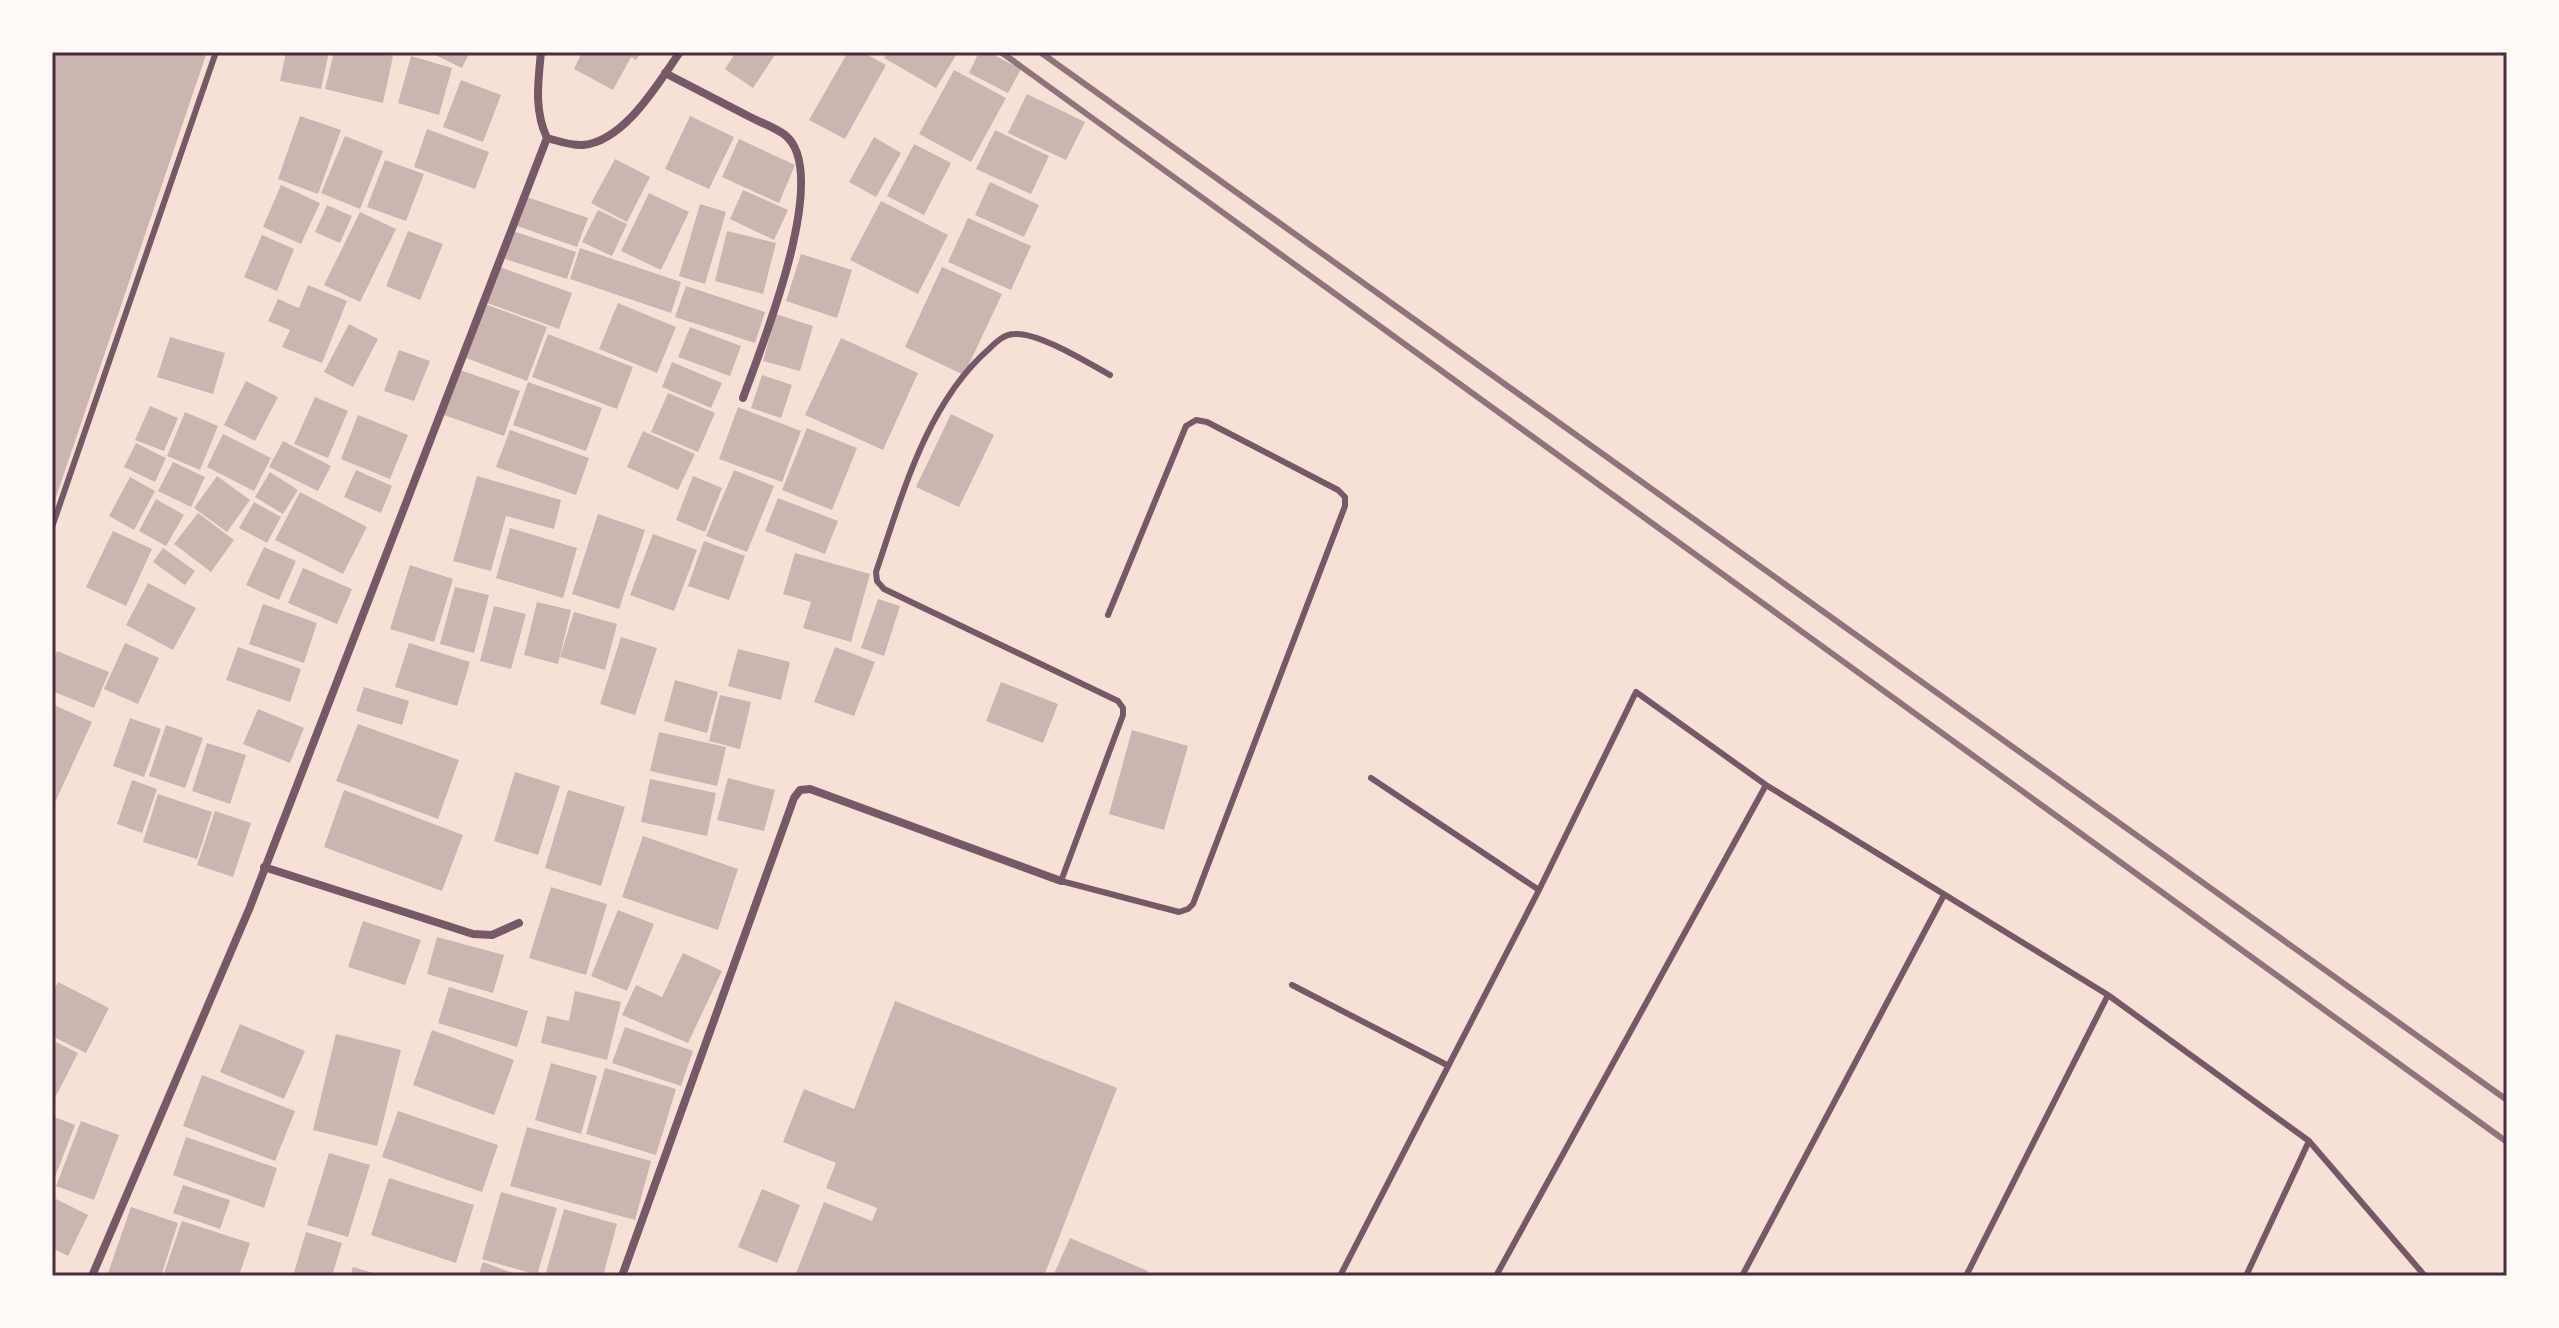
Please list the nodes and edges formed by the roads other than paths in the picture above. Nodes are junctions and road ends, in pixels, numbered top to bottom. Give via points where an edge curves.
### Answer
1 (216, 52) edge
2 (541, 52) edge
3 (680, 52) edge
4 (665, 73) junction
5 (547, 138) junction
6 (1110, 375) dead end
7 (743, 398) dead end
8 (52, 527) edge
9 (1108, 615) dead end
10 (1371, 778) dead end
11 (1766, 785) junction
12 (264, 867) junction
13 (1061, 881) junction
14 (1539, 890) junction
15 (1944, 895) junction
16 (519, 923) dead end
17 (1292, 985) dead end
18 (2108, 995) junction
19 (1447, 1065) junction
20 (2309, 1141) junction
21 (92, 1276) edge
22 (622, 1276) edge
23 (1340, 1276) edge
24 (1496, 1276) edge
25 (1742, 1276) edge
26 (1966, 1276) edge
27 (2246, 1276) edge
28 (2425, 1276) edge

1 - 8 lane
2 - 5 street via 537,108
3 - 4 street
4 - 5 street via 644,103 597,142 581,145
4 - 7 street via 785,135 800,170 792,252
5 - 12 street
6 - 13 lane via 1035,337 1002,337 949,395 912,466 876,572 884,589 1118,701 1123,708
9 - 13 lane via 1186,426 1196,420 1345,497 1193,904 1179,912
10 - 14 lane
11 - 14 lane via 1636,692
11 - 15 lane
11 - 24 lane
12 - 16 street via 473,934 492,935
12 - 21 street
13 - 22 street via 810,789 800,790
14 - 19 lane
15 - 18 lane
15 - 25 lane
17 - 19 lane
18 - 20 lane
18 - 26 lane
19 - 23 lane
20 - 27 lane
20 - 28 lane

